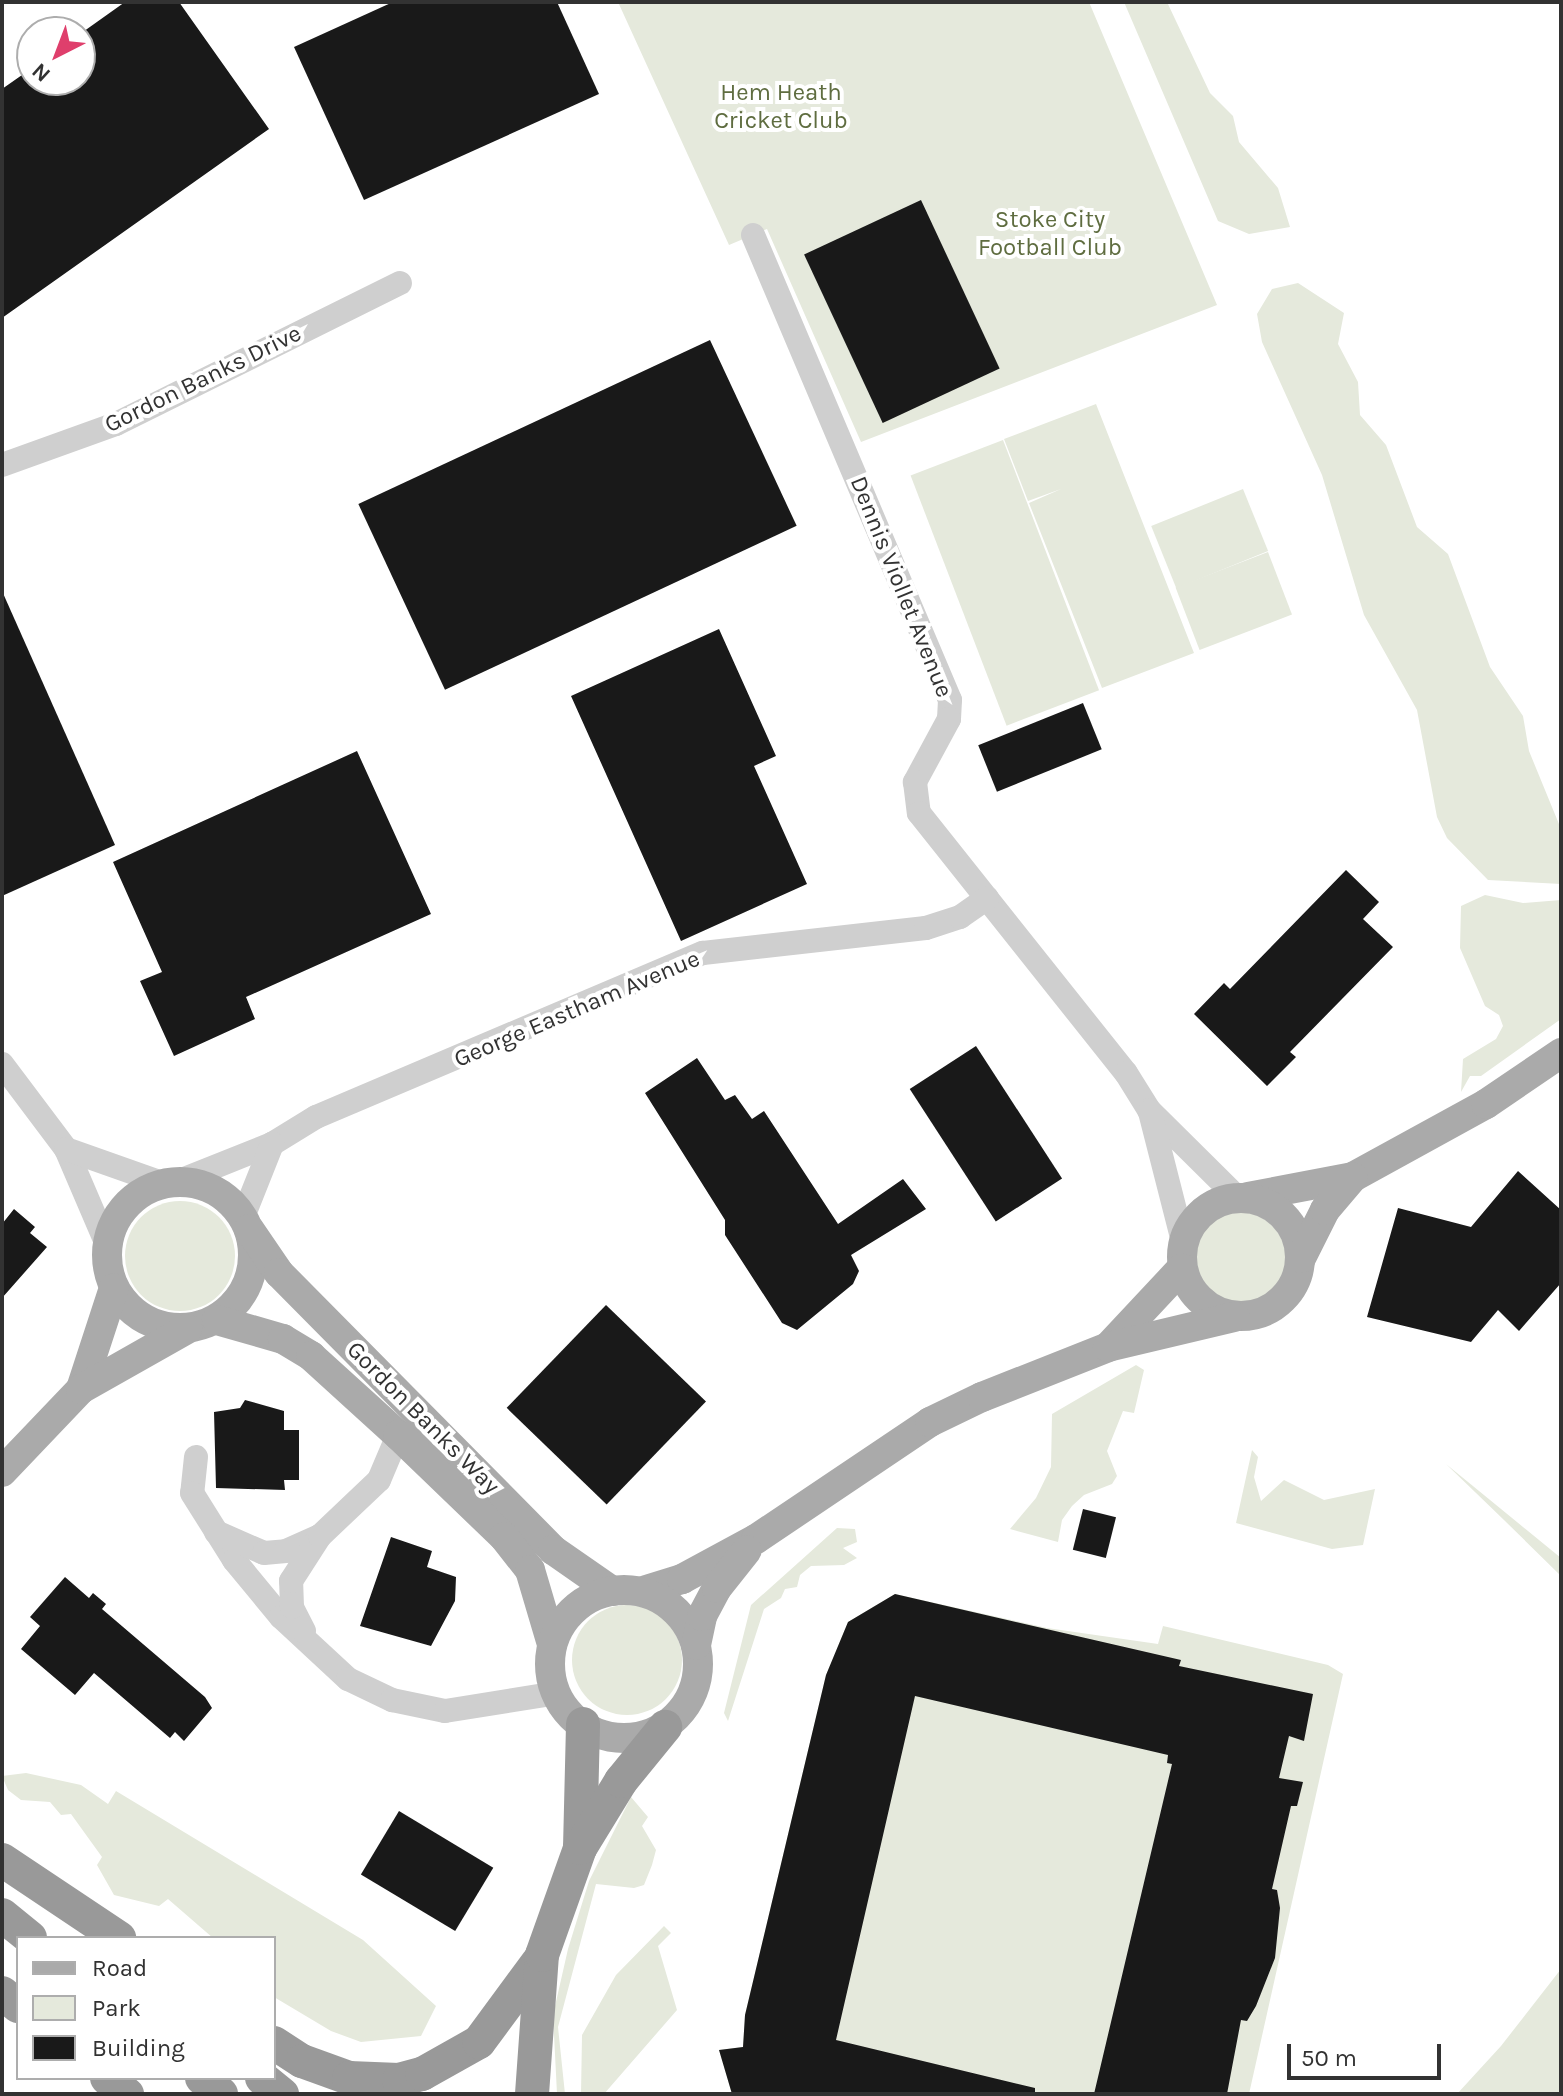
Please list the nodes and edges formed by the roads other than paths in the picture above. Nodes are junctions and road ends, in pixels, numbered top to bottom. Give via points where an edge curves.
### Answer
1 (753, 235) dead end
2 (400, 283) dead end
3 (2, 465) edge
4 (987, 898) junction
5 (1561, 1053) edge
6 (2, 1064) edge
7 (1149, 1110) junction
8 (272, 1144) junction
9 (66, 1149) junction
10 (1353, 1177) junction
11 (170, 1181) junction
12 (1242, 1198) junction
13 (246, 1223) junction
14 (105, 1240) junction
15 (1183, 1255) junction
16 (1301, 1258) junction
17 (114, 1288) junction
18 (1234, 1317) junction
19 (217, 1320) junction
20 (187, 1329) junction
21 (1108, 1347) junction
22 (81, 1389) junction
23 (398, 1435) junction
24 (196, 1457) dead end
25 (2, 1472) edge
26 (216, 1532) junction
27 (320, 1536) junction
28 (756, 1539) junction
29 (646, 1590) junction
30 (612, 1591) junction
31 (309, 1641) junction
32 (551, 1641) junction
33 (696, 1645) junction
34 (557, 1693) junction
35 (583, 1724) junction
36 (665, 1727) junction
37 (580, 1848) junction
38 (2, 1862) edge
39 (2, 1915) edge
40 (28, 1936) edge
41 (90, 1936) edge
42 (116, 1936) edge
43 (542, 1955) junction
44 (276, 2044) edge
45 (110, 2080) edge
46 (204, 2080) edge
47 (264, 2080) edge
48 (127, 2094) edge
49 (221, 2094) edge
50 (282, 2094) edge
51 (532, 2094) edge

1 - 4 street, Dennis Viollet Avenue via 950,700 946,726 915,782 919,813
2 - 3 street, Gordon Banks Drive via 116,424
4 - 7 street, Dennis Viollet Avenue via 1126,1073
4 - 8 street, George Eastham Avenue via 960,917 926,928 703,953 316,1117
5 - 10 main road via 1486,1104
6 - 9 street
7 - 12 street, Dennis Viollet Avenue
7 - 15 street, Dennis Viollet Avenue
8 - 11 street, George Eastham Avenue
8 - 13 street
9 - 11 street
9 - 14 street
10 - 12 main road
10 - 16 main road via 1325,1210
11 - 13 main road via 227,1198
11 - 14 main road via 120,1212
12 - 15 main road via 1198,1215
12 - 16 main road via 1284,1216
13 - 19 main road via 254,1263 246,1290
13 - 30 main road, Gordon Banks Way via 286,1281 553,1550
14 - 17 main road
15 - 18 main road via 1202,1303
15 - 21 main road
16 - 18 main road via 1282,1301 1269,1310
17 - 20 main road via 135,1313 161,1327
17 - 22 main road
18 - 21 main road
19 - 20 main road
19 - 23 main road, Gordon Banks Way via 283,1339 311,1356
20 - 22 main road
21 - 28 main road via 930,1422
22 - 25 main road
23 - 27 street via 379,1480
23 - 32 main road, Gordon Banks Way via 504,1537 530,1570
24 - 26 street via 192,1493
26 - 27 street via 264,1553 286,1551
26 - 31 street via 281,1617
27 - 31 street via 291,1581 292,1607
28 - 29 main road via 682,1579
28 - 33 main road via 717,1588 702,1616
29 - 30 main road
29 - 33 main road via 677,1613
30 - 32 main road via 580,1604 561,1620
31 - 34 street via 348,1679 392,1700 423,1707 467,1710
32 - 34 main road
33 - 36 main road via 696,1688
34 - 35 main road
35 - 36 main road via 624,1738
35 - 37 highway
36 - 37 highway via 621,1781
37 - 43 highway
38 - 41 highway
38 - 42 highway
39 - 40 highway
43 - 44 highway via 479,2042 422,2074 399,2080 349,2078 302,2061
43 - 51 highway
45 - 48 highway
46 - 49 highway
47 - 50 highway

